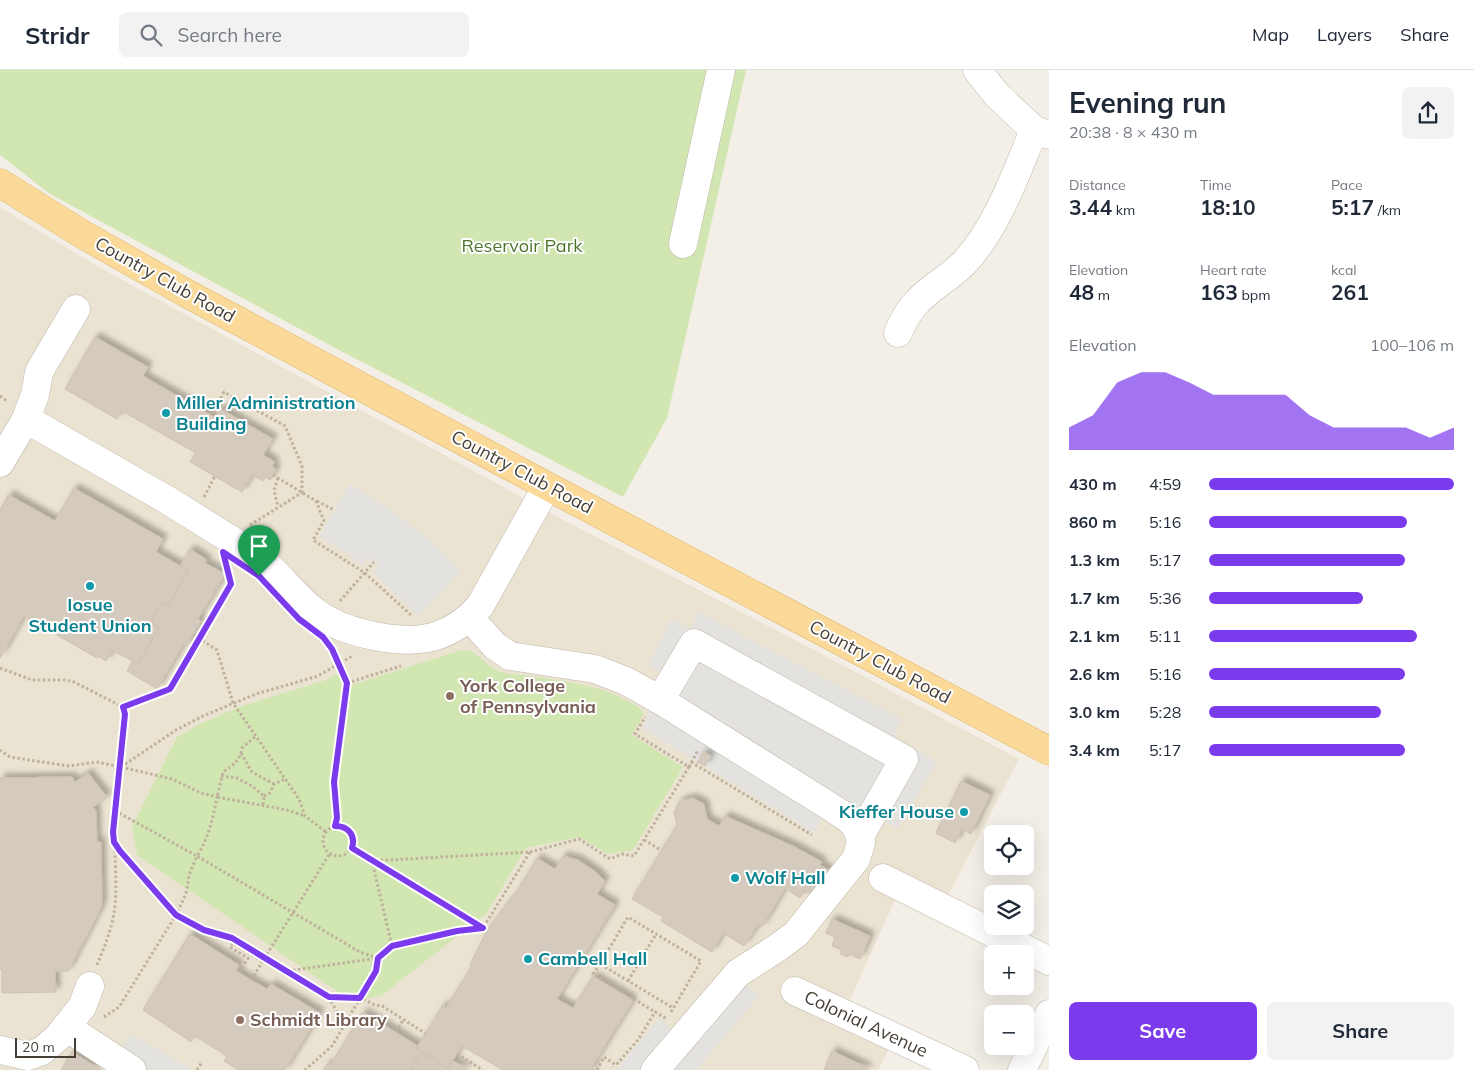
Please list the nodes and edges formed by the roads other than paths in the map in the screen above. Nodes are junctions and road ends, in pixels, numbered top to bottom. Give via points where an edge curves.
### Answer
1 (720, 70) edge
2 (977, 70) edge
3 (1041, 132) edge
4 (0, 183) edge
5 (683, 244) dead end
6 (76, 309) dead end
7 (898, 333) dead end
8 (26, 419) junction
9 (0, 463) edge
10 (547, 486) junction
11 (470, 618) junction
12 (653, 708) junction
13 (1049, 751) edge
14 (860, 836) junction
15 (883, 878) dead end
16 (1049, 961) edge
17 (90, 986) road end
18 (795, 991) dead end
19 (1049, 1014) edge
20 (66, 1028) junction
21 (0, 1050) edge
22 (132, 1070) edge
23 (655, 1070) edge
24 (965, 1070) edge
25 (1022, 1070) edge

1 - 5 street
2 - 3 street via 996,95
3 - 7 street via 983,239 965,262 918,300
4 - 10 main road, Country Club Road via 186,293
6 - 8 street via 39,372 35,396
8 - 9 street
8 - 11 street via 254,554 320,616 352,630 381,637 412,639 450,631
10 - 11 street via 480,606
10 - 13 main road, Country Club Road
11 - 12 street via 510,656 594,669 626,681
12 - 14 street via 849,819
12 - 14 street via 694,643 904,759
14 - 23 street via 856,858 796,934 735,976
15 - 16 street
17 - 20 street via 82,1006
18 - 24 street, Colonial Avenue
19 - 25 street
20 - 21 street via 35,1054 28,1056
20 - 22 street

